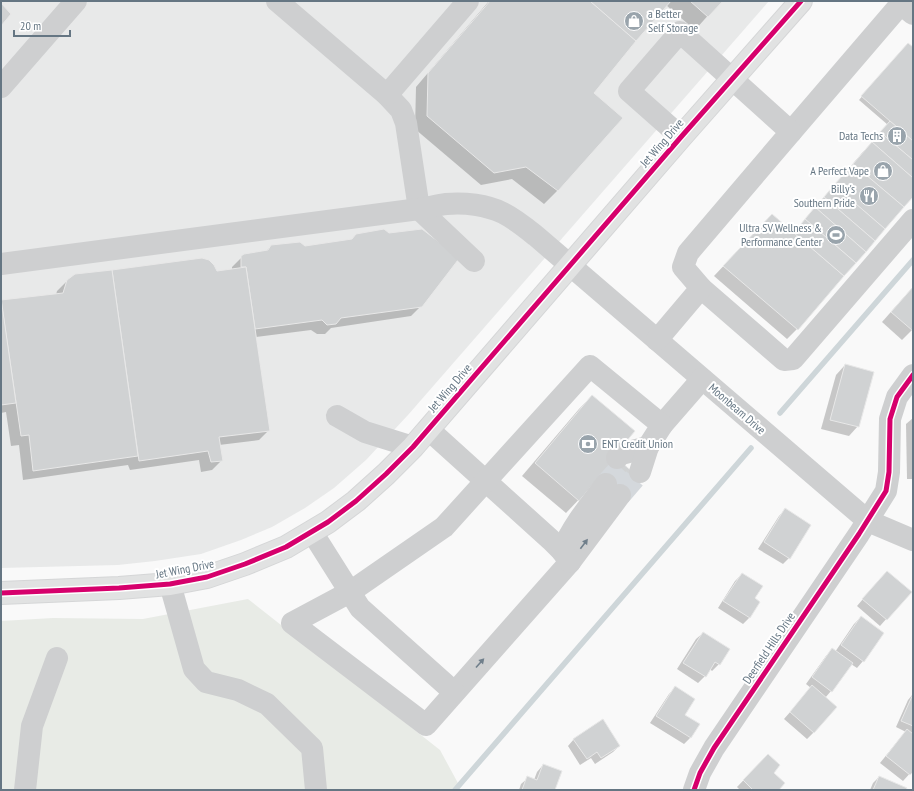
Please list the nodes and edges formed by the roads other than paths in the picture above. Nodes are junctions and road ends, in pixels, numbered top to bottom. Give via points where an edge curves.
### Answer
1 (277, 1) edge
2 (468, 1) edge
3 (801, 1) edge
4 (66, 4) edge
5 (913, 14) edge
6 (732, 78) junction
7 (1, 87) edge
8 (387, 96) junction
9 (791, 132) junction
10 (681, 137) junction
11 (419, 210) junction
12 (913, 220) edge
13 (474, 261) dead end
14 (1, 264) edge
15 (570, 265) junction
16 (701, 288) junction
17 (657, 340) junction
18 (913, 375) edge
19 (702, 379) junction
20 (337, 416) dead end
21 (662, 425) junction
22 (428, 429) junction
23 (413, 447) junction
24 (628, 463) tunnel mouth
25 (486, 481) junction
26 (868, 521) junction
27 (312, 532) junction
28 (913, 540) edge
29 (561, 551) junction
30 (170, 584) junction
31 (350, 592) junction
32 (1, 593) edge
33 (57, 658) dead end
34 (454, 692) junction
35 (25, 790) edge
36 (316, 790) edge
37 (694, 790) edge

1 - 8 street
2 - 8 street
3 - 6 main road, Jet Wing Drive
4 - 7 street
5 - 9 street via 902,5 899,6
6 - 9 street
6 - 10 main road, Jet Wing Drive
6 - 10 street via 680,32 629,91
8 - 11 street via 401,110 406,123
9 - 16 street via 688,253 683,267
10 - 15 main road, Jet Wing Drive
11 - 13 street
11 - 14 street, Moonbeam Drive
11 - 15 street, Moonbeam Drive via 447,204 484,206 503,213 519,223
12 - 16 street via 793,359 784,360
15 - 17 street, Moonbeam Drive
15 - 22 main road, Jet Wing Drive
16 - 17 street
17 - 19 street, Moonbeam Drive
18 - 26 street, Deerfield Hills Drive via 897,397 890,419 890,472 886,491
19 - 21 street
19 - 26 street, Moonbeam Drive
20 - 23 street via 365,432
21 - 24 street via 648,447
21 - 25 street via 590,366
22 - 23 main road, Jet Wing Drive
22 - 25 street
23 - 27 main road, Jet Wing Drive via 356,501
25 - 29 street
25 - 31 street via 444,527
26 - 28 street, Moonbeam Drive
26 - 37 street, Deerfield Hills Drive via 714,748
27 - 30 main road, Jet Wing Drive via 286,547 245,564 207,577
27 - 31 street
29 -> 29 street via 609,486 573,508 556,534
34 -> 29 street
30 - 32 main road, Jet Wing Drive
30 - 36 street via 194,669 206,682 238,690 267,704 301,737 312,748
31 - 34 street via 360,608
31 - 34 street via 292,623 426,725
33 - 35 street via 32,726

